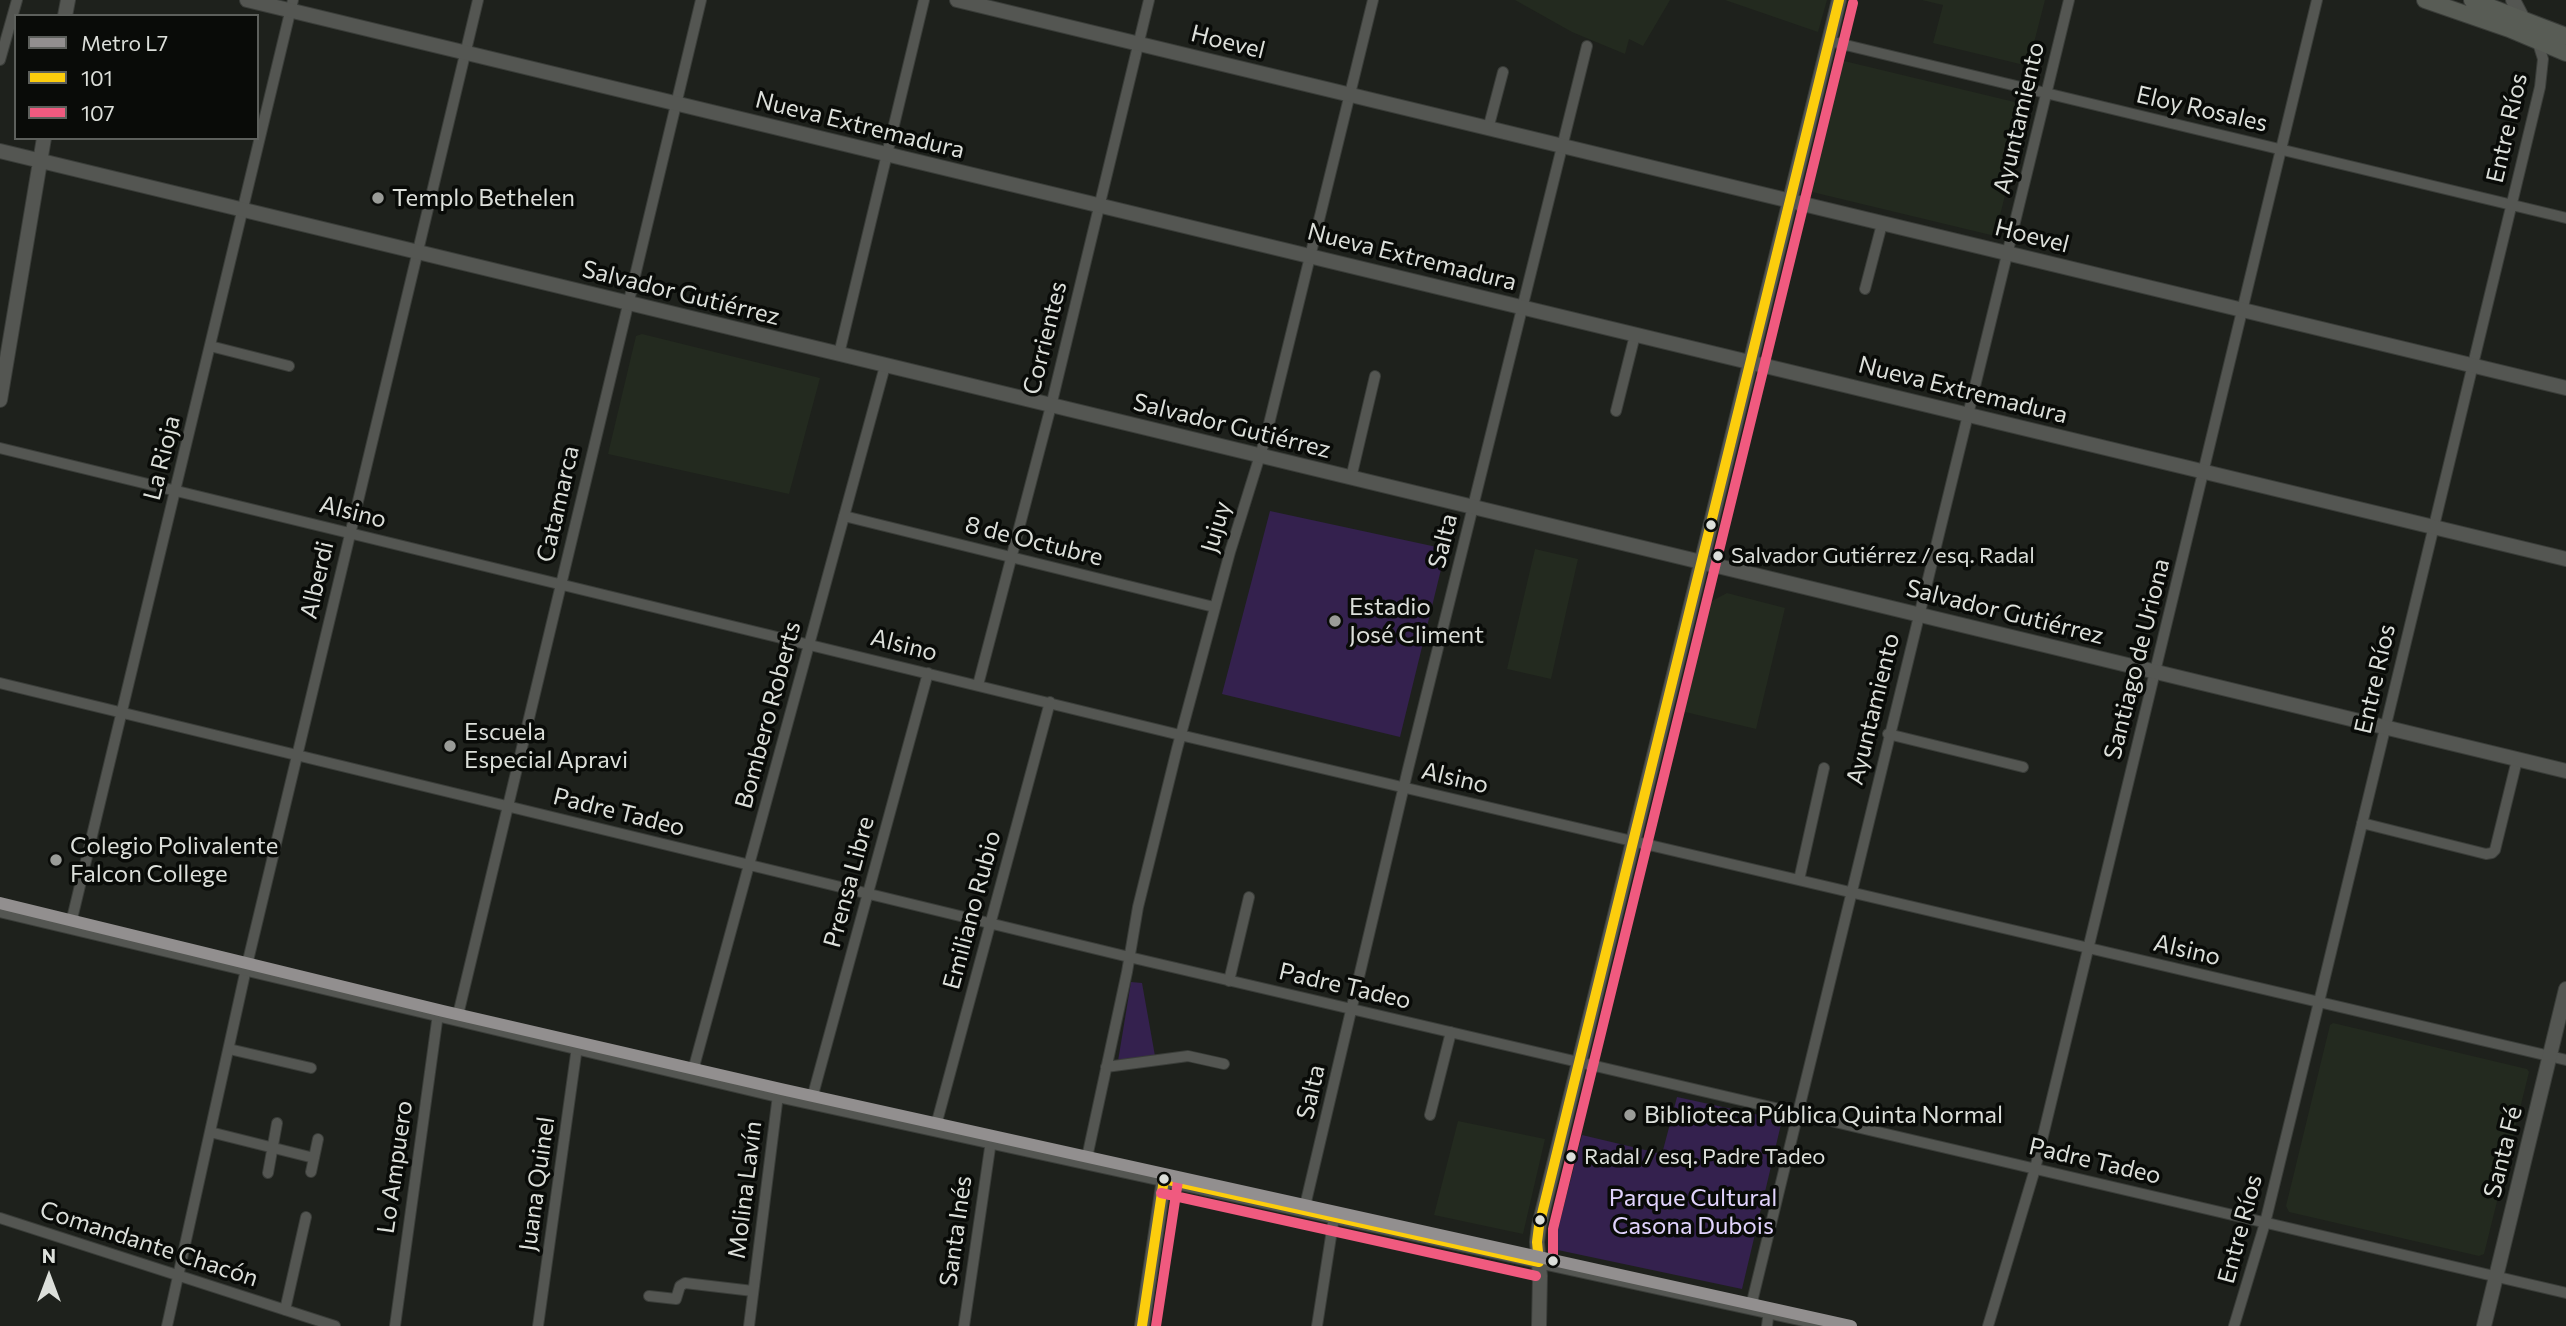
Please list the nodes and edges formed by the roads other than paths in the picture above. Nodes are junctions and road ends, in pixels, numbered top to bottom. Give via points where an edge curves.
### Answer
1 (17, 0) edge
2 (247, 0) edge
3 (478, 0) edge
4 (701, 0) edge
5 (924, 0) edge
6 (957, 0) edge
7 (1149, 0) edge
8 (1373, 0) edge
9 (1839, 0) edge
10 (2069, 0) edge
11 (2317, 0) edge
12 (2425, 0) edge
13 (2513, 0) edge
14 (2483, 1) edge
15 (292, 5) edge
16 (2520, 17) junction
17 (2, 36) edge
18 (2566, 36) edge
19 (2537, 40) junction
20 (1829, 41) junction
21 (1139, 44) junction
22 (1587, 46) dead end
23 (466, 53) junction
24 (2566, 53) edge
25 (0, 60) edge
26 (1503, 72) dead end
27 (2046, 93) junction
28 (1350, 95) junction
29 (676, 104) junction
30 (1488, 129) junction
31 (44, 140) edge
32 (1562, 146) junction
33 (2281, 149) junction
34 (0, 151) edge
35 (887, 154) junction
36 (40, 162) junction
37 (1789, 201) junction
38 (2511, 204) junction
39 (1099, 206) junction
40 (243, 211) junction
41 (2566, 218) edge
42 (1882, 224) junction
43 (418, 253) junction
44 (2008, 254) junction
45 (1311, 257) junction
46 (1865, 289) dead end
47 (628, 304) junction
48 (1523, 308) junction
49 (2242, 310) junction
50 (1635, 335) junction
51 (211, 346) junction
52 (839, 354) junction
53 (1750, 362) junction
54 (2471, 365) junction
55 (289, 366) dead end
56 (886, 366) junction
57 (1375, 376) dead end
58 (2566, 388) edge
59 (0, 400) edge
60 (1051, 406) junction
61 (1616, 411) dead end
62 (1968, 415) junction
63 (0, 448) edge
64 (1259, 456) junction
65 (2203, 472) junction
66 (1351, 478) junction
67 (175, 491) junction
68 (1473, 508) junction
69 (844, 516) junction
70 (2433, 527) junction
71 (349, 533) junction
72 (1011, 557) junction
73 (2566, 559) edge
74 (1701, 563) junction
75 (561, 584) junction
76 (1214, 607) junction
77 (1917, 615) junction
78 (809, 644) junction
79 (2155, 672) junction
80 (928, 673) junction
81 (0, 683) edge
82 (978, 685) junction
83 (1050, 702) junction
84 (122, 713) junction
85 (2385, 728) junction
86 (1888, 734) junction
87 (1180, 735) junction
88 (297, 755) junction
89 (2517, 760) junction
90 (2023, 767) dead end
91 (1824, 768) dead end
92 (2566, 771) edge
93 (1404, 787) junction
94 (508, 806) junction
95 (2362, 823) junction
96 (1633, 841) junction
97 (749, 865) junction
98 (1799, 880) junction
99 (1850, 892) junction
100 (868, 894) junction
101 (1249, 897) dead end
102 (0, 910) edge
103 (990, 924) junction
104 (70, 927) junction
105 (2088, 948) junction
106 (1129, 957) junction
107 (246, 969) junction
108 (1229, 981) junction
109 (2566, 989) edge
110 (2319, 1002) junction
111 (1352, 1010) junction
112 (438, 1014) junction
113 (457, 1019) junction
114 (1451, 1032) junction
115 (577, 1047) junction
116 (229, 1049) junction
117 (2550, 1056) junction
118 (2566, 1059) edge
119 (1579, 1063) junction
120 (1224, 1064) dead end
121 (1106, 1067) junction
122 (312, 1068) dead end
123 (692, 1074) junction
124 (778, 1095) junction
125 (811, 1102) junction
126 (1797, 1113) junction
127 (1430, 1115) dead end
128 (277, 1123) dead end
129 (935, 1129) junction
130 (211, 1132) junction
131 (318, 1139) dead end
132 (991, 1142) junction
133 (272, 1147) junction
134 (314, 1158) junction
135 (1086, 1162) junction
136 (2035, 1169) junction
137 (311, 1172) dead end
138 (268, 1173) dead end
139 (1164, 1179) junction
140 (1304, 1210) junction
141 (306, 1217) dead end
142 (1334, 1217) junction
143 (0, 1218) edge
144 (2265, 1223) junction
145 (1539, 1262) junction
146 (178, 1275) junction
147 (2496, 1276) junction
148 (753, 1291) junction
149 (2566, 1293) edge
150 (649, 1296) dead end
151 (1751, 1306) junction
152 (285, 1310) junction
153 (1769, 1310) junction
154 (167, 1326) edge
155 (335, 1326) edge
156 (395, 1326) edge
157 (538, 1326) edge
158 (748, 1326) edge
159 (964, 1326) edge
160 (1142, 1326) edge
161 (1317, 1326) edge
162 (1539, 1326) edge
163 (1768, 1326) edge
164 (1836, 1326) edge
165 (1988, 1326) edge
166 (2234, 1326) edge
167 (2484, 1326) edge

1 - 17 street via 11,25
2 - 15 main road, Nueva Extremadura
3 - 23 street, Alberdi
4 - 29 street, Catamarca
5 - 35 street
6 - 21 main road, Hoevel
7 - 21 street, Corrientes
8 - 28 street, Jujuy
9 - 20 main road
10 - 27 street, Ayuntamiento
11 - 33 street, Santiago de Uriona
12 - 19 main road
13 - 16 main road
14 - 16 main road
15 - 23 main road, Nueva Extremadura
15 - 40 street, La Rioja
16 - 18 main road
16 - 19 main road
17 - 25 street
19 - 24 main road
19 - 38 street, Entre Ríos via 2542,75
20 - 27 street, Eloy Rosales
20 - 37 main road
21 - 28 main road, Hoevel
21 - 39 street, Corrientes
22 - 32 street, Salta
23 - 29 main road, Nueva Extremadura
23 - 43 street, Alberdi
26 - 30 street
27 - 33 street, Eloy Rosales
27 - 44 street, Ayuntamiento
28 - 30 main road, Hoevel
28 - 45 street, Jujuy
29 - 35 main road, Nueva Extremadura
29 - 47 street, Catamarca
30 - 32 main road, Hoevel
31 - 36 main road
32 - 37 main road, Hoevel
32 - 48 street, Salta
33 - 38 street, Eloy Rosales
33 - 49 street, Santiago de Uriona
34 - 36 main road, Salvador Gutiérrez
35 - 39 main road, Nueva Extremadura
35 - 52 street
36 - 40 main road, Salvador Gutiérrez
36 - 59 main road
37 - 42 main road, Hoevel
37 - 53 main road
38 - 41 street, Eloy Rosales
38 - 54 street, Entre Ríos
39 - 45 main road, Nueva Extremadura
39 - 60 street, Corrientes
40 - 43 main road, Salvador Gutiérrez
40 - 51 street, La Rioja
42 - 44 main road, Hoevel
42 - 46 street
43 - 47 main road, Salvador Gutiérrez
43 - 71 street, Alberdi
44 - 49 main road, Hoevel
44 - 62 street, Ayuntamiento
45 - 48 main road, Nueva Extremadura
45 - 64 street, Jujuy
47 - 52 main road, Salvador Gutiérrez
47 - 75 street, Catamarca
48 - 50 main road, Nueva Extremadura
48 - 68 street, Salta
49 - 54 main road, Hoevel
49 - 65 street, Santiago de Uriona
50 - 53 main road, Nueva Extremadura
50 - 61 street
51 - 55 street
51 - 67 street, La Rioja
52 - 56 main road, Salvador Gutiérrez
53 - 62 main road, Nueva Extremadura
53 - 74 main road
54 - 58 main road, Hoevel
54 - 70 street, Entre Ríos
56 - 60 main road, Salvador Gutiérrez
56 - 69 street, Bombero Roberts
57 - 66 street, Salvador Gutiérrez
60 - 64 main road, Salvador Gutiérrez
60 - 72 street, Corrientes
62 - 65 main road, Nueva Extremadura
62 - 77 street, Ayuntamiento
63 - 67 street, Alsino
64 - 66 main road, Salvador Gutiérrez
64 - 76 street, Jujuy
65 - 70 main road, Nueva Extremadura
65 - 79 street, Santiago de Uriona
66 - 68 main road, Salvador Gutiérrez
67 - 71 street, Alsino
67 - 84 street, La Rioja
68 - 74 main road, Salvador Gutiérrez
68 - 93 street, Salta
69 - 72 street, 8 de Octubre
69 - 78 street, Bombero Roberts
70 - 73 main road, Nueva Extremadura
70 - 85 street, Entre Ríos
71 - 75 street, Alsino
71 - 88 street, Alberdi
72 - 76 street, 8 de Octubre
72 - 82 street, Corrientes
74 - 77 main road, Salvador Gutiérrez
74 - 96 main road
75 - 78 street, Alsino
75 - 94 street, Catamarca
76 - 87 street, Jujuy
77 - 79 main road, Salvador Gutiérrez
77 - 86 street, Ayuntamiento
78 - 80 street, Alsino
78 - 97 street, Bombero Roberts
79 - 85 main road, Salvador Gutiérrez
79 - 105 street, Santiago de Uriona
80 - 82 street, Alsino
80 - 100 street, Prensa Libre
81 - 84 street, Padre Tadeo
82 - 83 street, Alsino
83 - 87 street, Alsino
83 - 103 street, Emiliano Rubio
84 - 88 street, Padre Tadeo
84 - 104 street, La Rioja
85 - 89 main road, Salvador Gutiérrez
85 - 95 street, Entre Ríos
86 - 90 street
86 - 99 street, Ayuntamiento
87 - 93 street, Alsino
87 - 106 street, Jujuy
88 - 94 street, Padre Tadeo
88 - 107 street, Alberdi
89 - 92 main road, Salvador Gutiérrez
89 - 95 street via 2492,853
91 - 98 street
93 - 96 street, Alsino
93 - 111 street, Salta
94 - 97 street, Padre Tadeo
94 - 113 street, Catamarca
95 - 110 street, Entre Ríos
96 - 98 street, Alsino
96 - 119 main road
97 - 100 street, Padre Tadeo
97 - 123 street, Bombero Roberts
98 - 99 street, Alsino
99 - 105 street, Alsino
99 - 126 street, Ayuntamiento
100 - 103 street, Padre Tadeo
100 - 125 street, Prensa Libre
101 - 108 street
102 - 104 main road
103 - 106 street, Padre Tadeo
103 - 129 street, Emiliano Rubio
104 - 107 main road
105 - 110 street, Alsino
105 - 136 street, Santiago de Uriona
106 - 108 street, Padre Tadeo
106 - 121 street, Jujuy
107 - 112 main road
107 - 116 street, Alberdi
108 - 111 street, Padre Tadeo
109 - 117 main road, Santa Fé
110 - 117 street, Alsino
110 - 144 street, Entre Ríos
111 - 114 street, Padre Tadeo
111 - 140 street, Salta
112 - 113 main road
112 - 156 street, Lo Ampuero
113 - 115 main road
114 - 119 street, Padre Tadeo
114 - 127 street
115 - 123 main road
115 - 157 street, Juana Quinel
116 - 122 street
116 - 130 street, Alberdi
117 - 118 street, Alsino
117 - 147 main road, Santa Fé
119 - 126 street, Padre Tadeo
119 - 145 main road via 1539,1226
120 - 121 street via 1188,1056
121 - 135 street, Jujuy
123 - 124 main road
124 - 125 main road
124 - 148 street, Molina Lavín
125 - 129 main road
126 - 136 street, Padre Tadeo
126 - 151 street, Ayuntamiento
128 - 133 street
129 - 132 main road
130 - 133 street
130 - 146 street, Alberdi
131 - 134 street
132 - 135 main road
132 - 159 street, Santa Inés
133 - 134 street
133 - 138 street
134 - 137 street
135 - 139 main road
136 - 144 street, Padre Tadeo
136 - 165 street, Santiago de Uriona
139 - 140 main road
139 - 160 main road
140 - 142 main road
141 - 152 street, Comandante Chacón
142 - 145 main road
142 - 161 street
143 - 146 street, Comandante Chacón
144 - 147 street, Padre Tadeo
144 - 166 street, Entre Ríos
145 - 151 main road
145 - 162 main road
146 - 152 street, Comandante Chacón
146 - 154 street, Alberdi
147 - 149 street, Padre Tadeo
147 - 167 main road, Santa Fé
148 - 150 street, Molina Lavín via 685,1283 676,1298
148 - 158 street, Molina Lavín
151 - 153 main road
152 - 155 street, Comandante Chacón
153 - 163 street
153 - 164 main road

